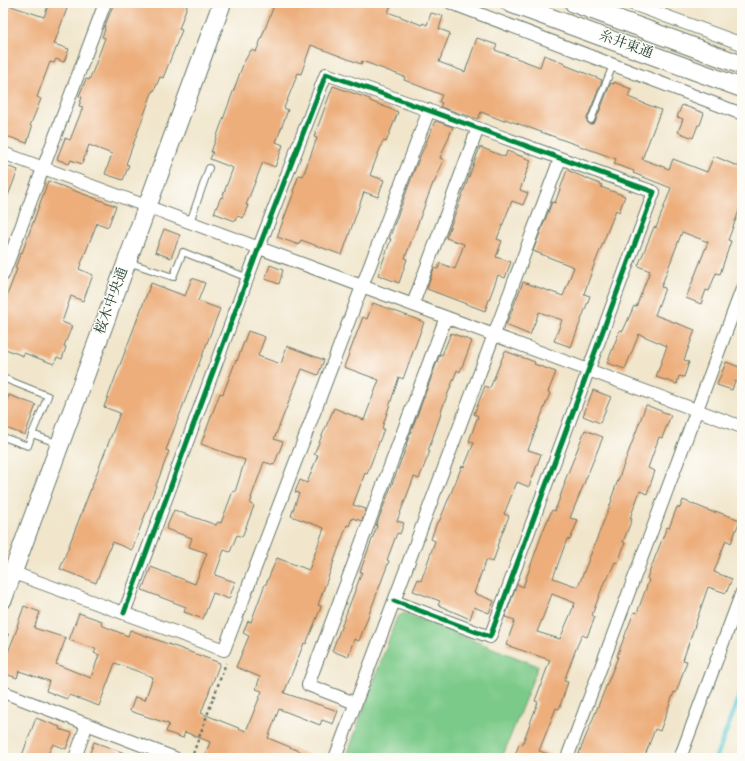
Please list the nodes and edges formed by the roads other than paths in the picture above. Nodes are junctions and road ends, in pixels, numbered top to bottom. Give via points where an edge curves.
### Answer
1 (105, 3) edge
2 (222, 3) edge
3 (451, 3) edge
4 (510, 3) edge
5 (574, 3) edge
6 (630, 3) edge
7 (742, 44) edge
8 (734, 62) edge
9 (613, 65) junction
10 (742, 88) edge
11 (429, 110) junction
12 (742, 114) edge
13 (591, 120) dead end
14 (478, 128) junction
15 (3, 153) edge
16 (560, 159) junction
17 (44, 167) junction
18 (209, 168) dead end
19 (147, 206) junction
20 (190, 222) junction
21 (259, 247) junction
22 (127, 262) junction
23 (3, 275) edge
24 (248, 278) junction
25 (362, 286) junction
26 (742, 289) edge
27 (413, 304) junction
28 (446, 317) junction
29 (494, 334) junction
30 (589, 370) junction
31 (3, 378) edge
32 (697, 410) junction
33 (742, 427) edge
34 (32, 434) junction
35 (3, 437) edge
36 (60, 444) junction
37 (8, 571) edge
38 (742, 592) edge
39 (3, 599) edge
40 (394, 601) junction
41 (124, 612) junction
42 (3, 692) edge
43 (355, 703) junction
44 (87, 724) junction
45 (75, 758) edge
46 (175, 758) edge
47 (335, 758) edge
48 (567, 758) edge
49 (680, 758) edge

1 - 17 street
2 - 19 street, 桜木中央通
3 - 9 street
4 - 10 street, 糸井東通
5 - 8 street, 糸井東通
6 - 7 street
9 - 12 street
9 - 13 lane
11 - 14 street
11 - 21 street via 326,74
11 - 25 street
14 - 16 street
14 - 27 street
15 - 17 street
16 - 29 street
16 - 30 street via 654,192
17 - 19 street
17 - 23 street
18 - 20 lane
19 - 20 street
19 - 22 street, 桜木中央通
20 - 21 street
21 - 24 street
21 - 25 street
22 - 24 lane via 173,277 183,252
22 - 36 street, 桜木中央通
24 - 41 street
25 - 27 street
25 - 41 street via 224,650
26 - 32 street
27 - 28 street
28 - 29 street
28 - 43 street via 308,686
29 - 30 street
29 - 40 street
30 - 32 street
30 - 40 street via 490,637
31 - 34 lane via 48,396
32 - 33 street
32 - 48 street
34 - 35 lane via 28,446
34 - 36 lane
36 - 37 street, 桜木中央通
37 - 39 street, 桜木中央通
37 - 41 street
38 - 49 street
40 - 43 street
42 - 44 street
43 - 47 street
44 - 45 street
44 - 46 street

